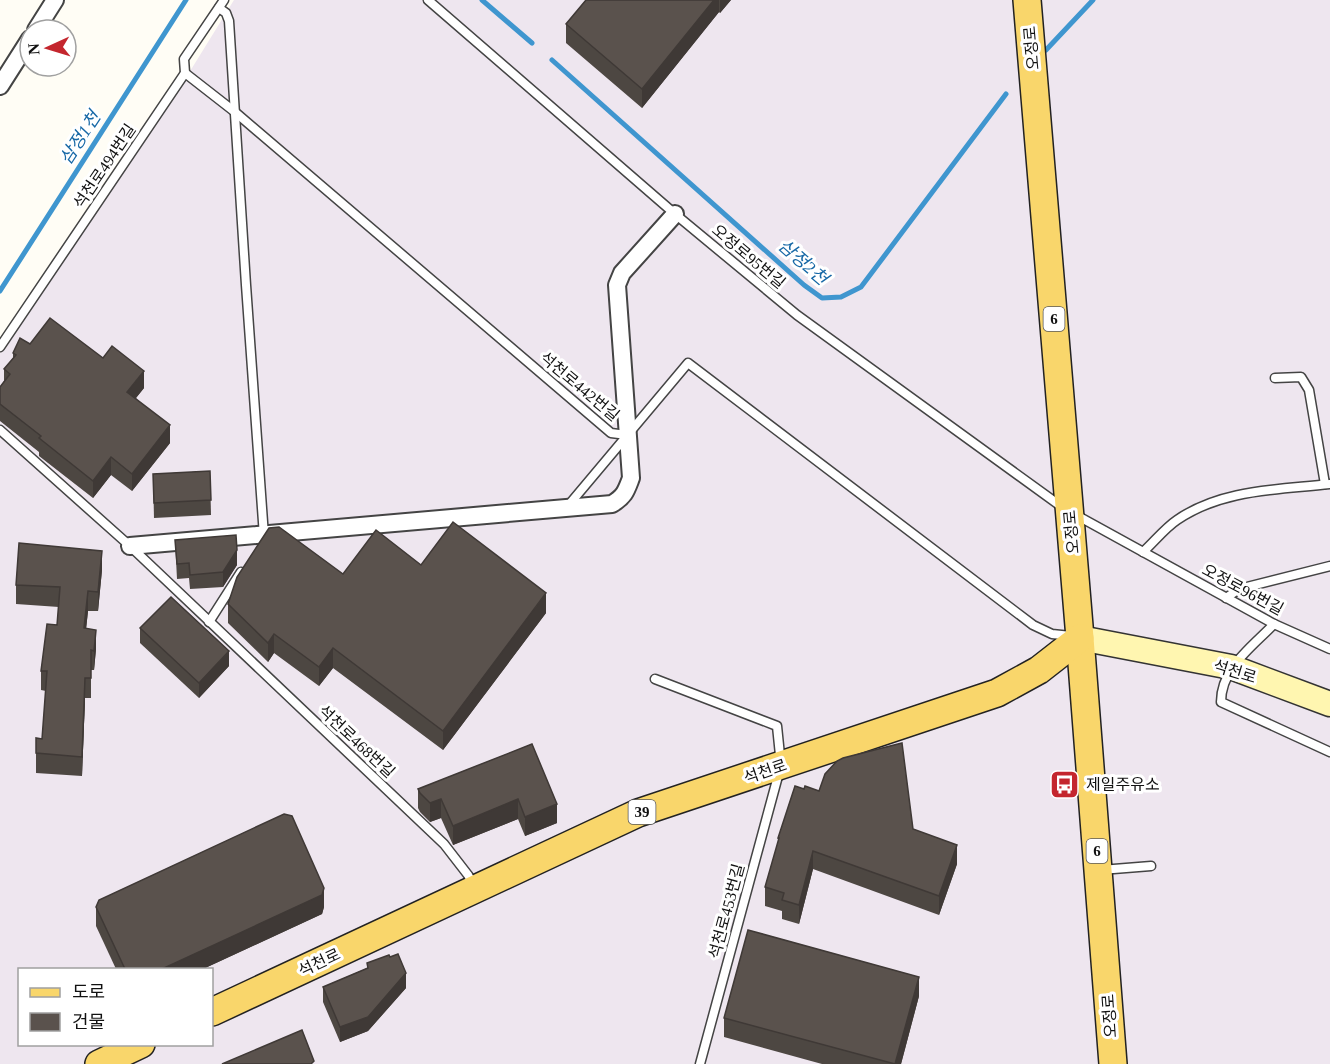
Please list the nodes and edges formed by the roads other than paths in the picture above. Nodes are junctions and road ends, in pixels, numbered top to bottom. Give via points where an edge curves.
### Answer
1 (55, 0) edge
2 (428, 0) edge
3 (1027, 0) edge
4 (221, 4) edge
5 (44, 18) edge
6 (18, 58) edge
7 (185, 73) junction
8 (0, 86) edge
9 (235, 112) junction
10 (675, 214) junction
11 (0, 347) edge
12 (1275, 378) dead end
13 (0, 430) edge
14 (627, 435) junction
15 (1328, 484) edge
16 (566, 508) junction
17 (1070, 512) junction
18 (261, 539) junction
19 (130, 546) junction
20 (1143, 552) junction
21 (246, 564) edge
22 (1330, 566) edge
23 (1226, 598) junction
24 (209, 622) junction
25 (1274, 624) junction
26 (1080, 638) junction
27 (1330, 649) edge
28 (1231, 667) junction
29 (655, 679) dead end
30 (1330, 704) edge
31 (1330, 752) edge
32 (781, 765) junction
33 (1151, 866) dead end
34 (1098, 871) junction
35 (476, 889) junction
36 (213, 1012) edge
37 (137, 1046) edge
38 (99, 1064) edge
39 (700, 1064) edge
40 (1113, 1064) edge

1 - 5 street
2 - 10 lane, 오정로95번길
3 - 17 main road, 오정로 / 6
4 - 7 lane, 석천로494번길 via 184,59
4 - 9 lane via 230,21
6 - 8 street
7 - 9 lane, 석천로442번길
7 - 11 lane, 석천로494번길
9 - 14 lane, 석천로442번길 via 611,433
9 - 18 lane
10 - 14 street via 622,273 617,285
10 - 17 lane, 오정로95번길 via 797,315
12 - 15 lane via 1301,377 1309,390
13 - 19 lane, 석천로468번길
14 - 16 lane
14 - 16 street via 631,477 622,498 612,504
14 - 26 lane, 석천로442번길 via 688,363 1033,625 1052,634
15 - 20 lane via 1235,494 1207,502 1176,520
16 - 18 street
17 - 20 lane, 오정로96번길
17 - 26 main road, 오정로 / 6
18 - 19 street
19 - 24 lane, 석천로468번길
20 - 23 lane, 오정로96번길
21 - 24 lane
22 - 23 lane via 1239,589
23 - 25 lane, 오정로96번길
24 - 35 lane, 석천로468번길 via 444,844
25 - 27 lane, 오정로96번길
25 - 28 lane
26 - 28 street, 석천로
26 - 32 main road, 석천로 / 39 via 1039,670 997,693
26 - 34 main road, 오정로 / 6
28 - 30 street, 석천로
28 - 31 lane via 1221,691 1221,702
29 - 32 lane via 777,726
32 - 35 main road, 석천로 / 39 via 638,813
32 - 39 lane, 석천로453번길
33 - 34 lane
34 - 40 main road, 오정로 / 6
35 - 36 main road, 석천로 / 39
37 - 38 main road

